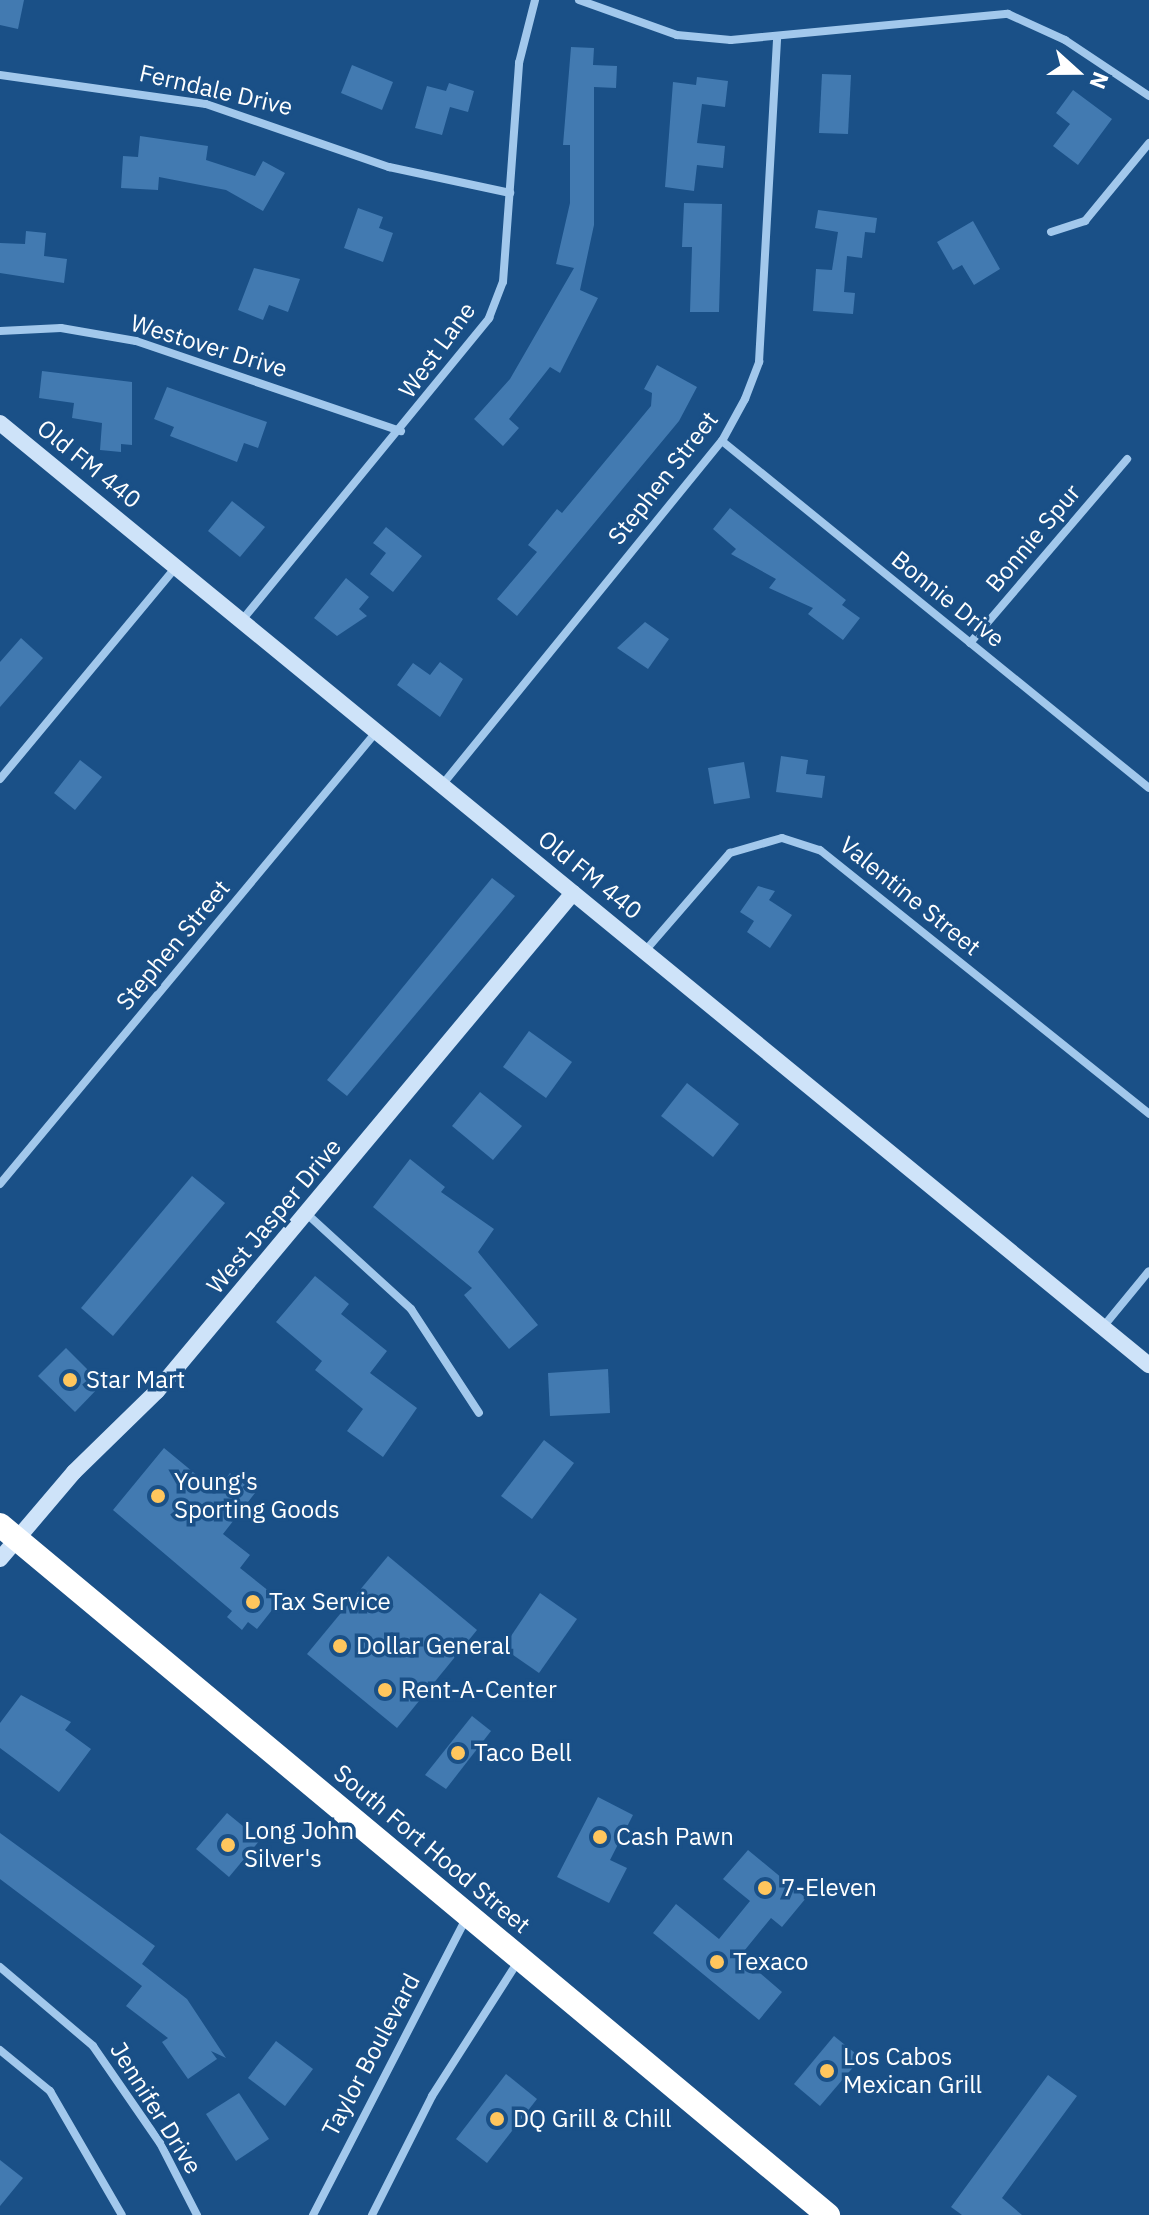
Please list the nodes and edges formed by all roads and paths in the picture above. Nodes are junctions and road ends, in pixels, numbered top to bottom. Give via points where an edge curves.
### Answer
1 (535, 0) edge
2 (579, 0) edge
3 (777, 40) junction
4 (0, 75) edge
5 (1149, 96) edge
6 (1149, 143) edge
7 (510, 193) junction
8 (1051, 232) dead end
9 (0, 331) edge
10 (0, 423) edge
11 (401, 431) junction
12 (722, 441) junction
13 (1127, 459) dead end
14 (176, 567) junction
15 (243, 619) junction
16 (970, 643) junction
17 (377, 731) junction
18 (0, 779) edge
19 (442, 785) junction
20 (1149, 788) edge
21 (573, 893) junction
22 (645, 951) junction
23 (1149, 1114) edge
24 (0, 1184) edge
25 (307, 1214) junction
26 (1149, 1271) edge
27 (1103, 1327) junction
28 (1149, 1365) edge
29 (479, 1413) dead end
30 (8, 1532) edge
31 (0, 1559) edge
32 (468, 1915) junction
33 (520, 1959) junction
34 (0, 1967) edge
35 (0, 2050) edge
36 (122, 2215) edge
37 (197, 2215) edge
38 (313, 2215) edge
39 (372, 2215) edge
40 (828, 2215) edge

1 - 7 street, West Lane via 519,63
2 - 3 street via 677,35
3 - 5 street via 1008,14 1065,40
3 - 12 street, Stephen Street via 759,362
4 - 7 street, Ferndale Drive via 146,92 251,114 389,167
6 - 8 street via 1085,221
7 - 11 street, West Lane via 503,282 489,318
9 - 11 street, Westover Drive via 61,328 136,341
10 - 14 street, Old FM 440
11 - 15 street, West Lane
12 - 16 street, Bonnie Drive
12 - 19 street, Stephen Street
13 - 16 street, Bonnie Spur
14 - 15 street, Old FM 440
14 - 18 street
15 - 17 street, Old FM 440
16 - 20 street, Bonnie Drive
17 - 19 street, Old FM 440
17 - 24 street, Stephen Street
19 - 21 street, Old FM 440
21 - 22 street, Old FM 440
21 - 25 street, West Jasper Drive
22 - 23 street, Valentine Street via 730,853 782,838 807,846
22 - 27 street, Old FM 440
25 - 29 street via 411,1309
25 - 30 street, West Jasper Drive via 157,1391
26 - 27 street
27 - 28 street, Old FM 440
30 - 31 street, West Jasper Drive
30 - 32 highway, South Fort Hood Street
32 - 33 highway, South Fort Hood Street
32 - 38 street, Taylor Boulevard
33 - 39 street via 432,2096
33 - 40 highway, South Fort Hood Street
34 - 37 street, Jennifer Drive via 93,2046 160,2143
35 - 36 street via 50,2091

